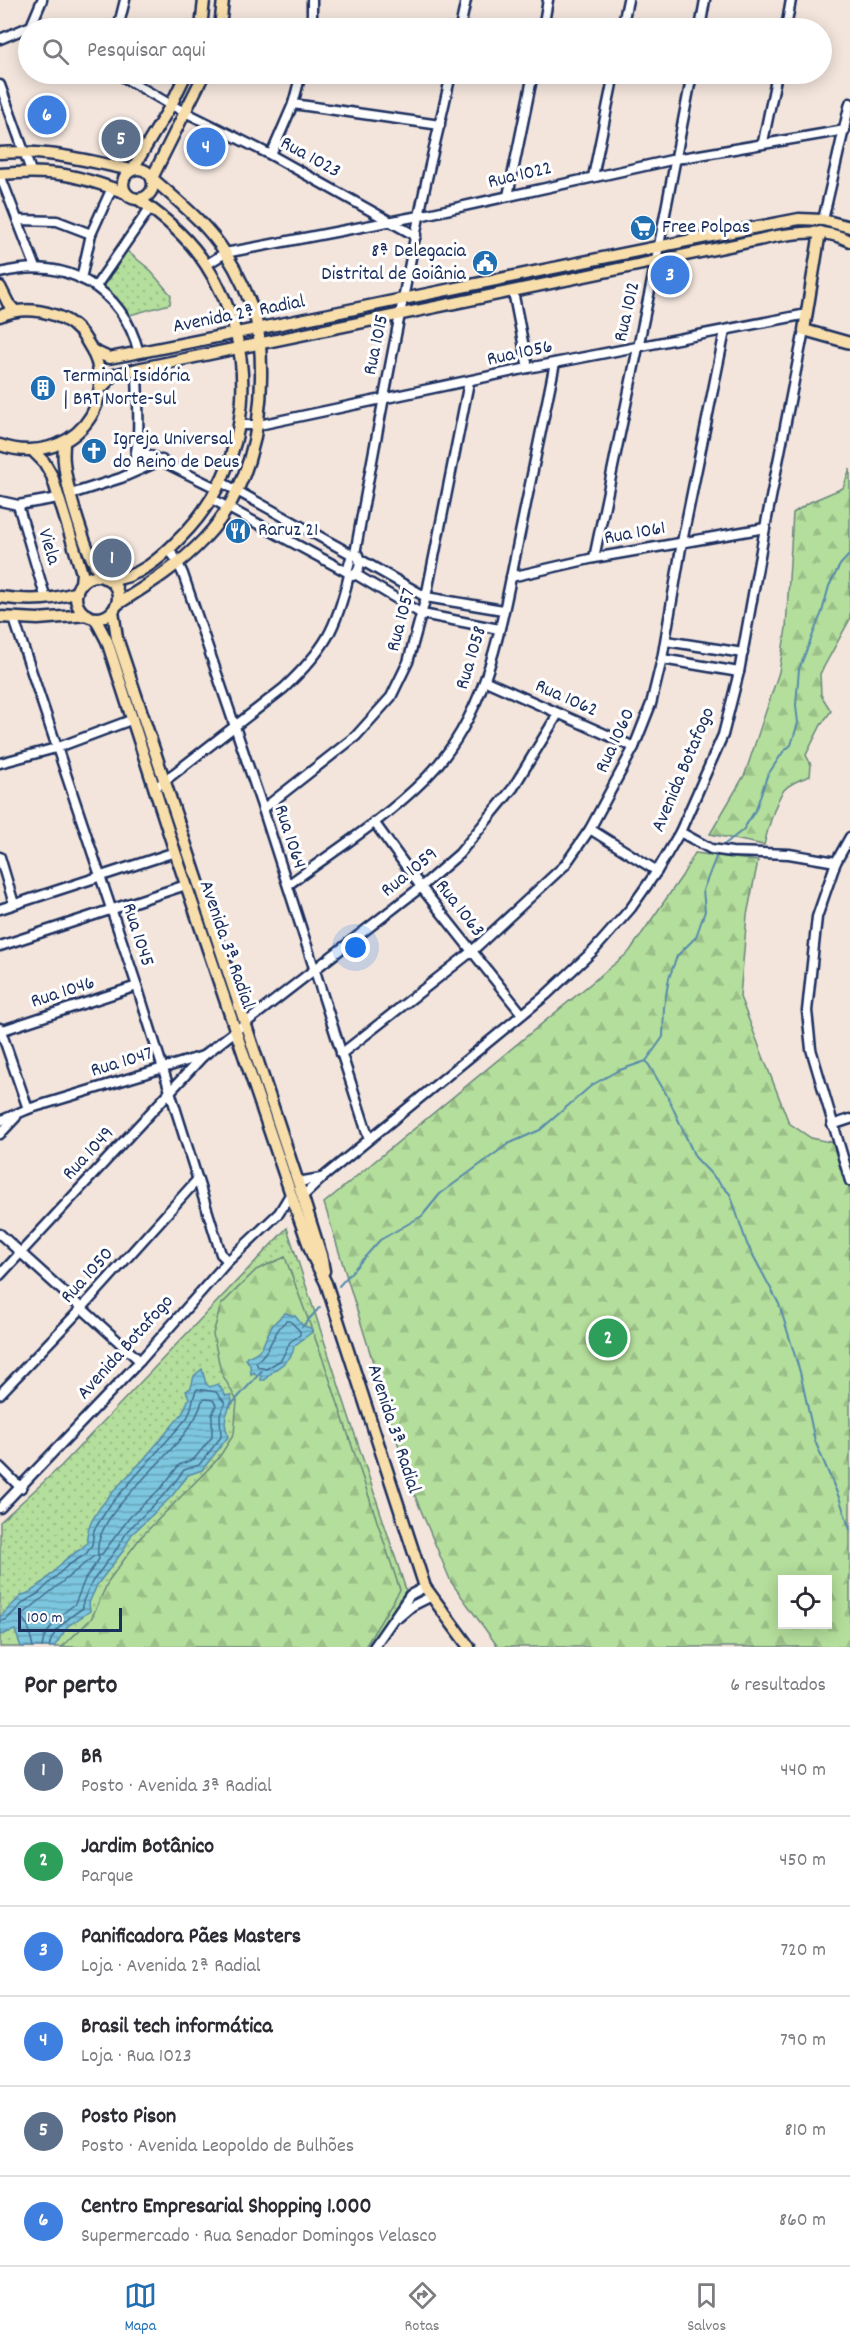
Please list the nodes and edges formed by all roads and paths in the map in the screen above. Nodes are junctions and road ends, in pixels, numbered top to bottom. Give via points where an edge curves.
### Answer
1 (42, 0) edge
2 (125, 0) edge
3 (204, 0) edge
4 (223, 0) edge
5 (312, 0) edge
6 (466, 0) edge
7 (548, 0) edge
8 (628, 0) edge
9 (705, 0) edge
10 (791, 0) edge
11 (36, 18) edge
12 (120, 18) edge
13 (202, 18) edge
14 (221, 18) edge
15 (312, 18) edge
16 (462, 18) edge
17 (545, 18) edge
18 (624, 18) edge
19 (702, 18) edge
20 (788, 18) edge
21 (18, 32) edge
22 (0, 39) edge
23 (135, 84) edge
24 (181, 84) edge
25 (199, 84) edge
26 (298, 84) edge
27 (449, 84) edge
28 (531, 84) edge
29 (611, 84) edge
30 (690, 84) edge
31 (775, 84) edge
32 (0, 85) edge
33 (850, 103) edge
34 (293, 104) junction
35 (171, 105) junction
36 (186, 112) junction
37 (849, 117) edge
38 (440, 125) junction
39 (845, 130) junction
40 (763, 142) junction
41 (24, 151) junction
42 (0, 153) edge
43 (271, 155) junction
44 (676, 159) junction
45 (132, 170) junction
46 (31, 171) junction
47 (0, 174) edge
48 (593, 177) junction
49 (152, 178) junction
50 (112, 188) junction
51 (126, 193) junction
52 (508, 196) junction
53 (138, 199) junction
54 (150, 208) junction
55 (419, 216) junction
56 (18, 219) junction
57 (388, 220) junction
58 (823, 220) junction
59 (850, 227) edge
60 (820, 232) junction
61 (91, 234) junction
62 (416, 236) junction
63 (850, 241) edge
64 (657, 246) junction
65 (225, 253) junction
66 (678, 257) junction
67 (655, 262) junction
68 (206, 265) junction
69 (36, 268) junction
70 (0, 273) edge
71 (81, 279) junction
72 (96, 286) junction
73 (0, 287) edge
74 (513, 291) junction
75 (404, 300) junction
76 (15, 310) junction
77 (401, 314) junction
78 (807, 314) junction
79 (0, 316) edge
80 (258, 329) junction
81 (804, 330) junction
82 (725, 331) junction
83 (236, 334) junction
84 (850, 343) edge
85 (260, 345) junction
86 (636, 348) junction
87 (239, 349) junction
88 (94, 351) junction
89 (139, 352) junction
90 (555, 363) junction
91 (136, 369) junction
92 (528, 369) junction
93 (470, 382) junction
94 (100, 389) junction
95 (382, 400) junction
96 (240, 425) junction
97 (259, 426) junction
98 (64, 443) junction
99 (0, 446) edge
100 (137, 449) junction
101 (34, 452) junction
102 (162, 460) junction
103 (130, 473) junction
104 (217, 490) junction
105 (236, 490) junction
106 (71, 494) junction
107 (58, 498) junction
108 (0, 501) edge
109 (18, 505) junction
110 (226, 508) junction
111 (765, 528) junction
112 (682, 542) junction
113 (169, 550) junction
114 (355, 556) junction
115 (594, 558) junction
116 (179, 564) junction
117 (350, 574) junction
118 (511, 577) junction
119 (106, 579) junction
120 (79, 588) junction
121 (426, 597) junction
122 (6, 598) edge
123 (46, 599) junction
124 (115, 608) junction
125 (503, 610) junction
126 (422, 614) junction
127 (91, 616) junction
128 (8, 618) edge
129 (499, 629) junction
130 (666, 640) junction
131 (743, 653) junction
132 (662, 659) junction
133 (740, 672) junction
134 (486, 681) junction
135 (558, 714) junction
136 (131, 720) junction
137 (234, 727) junction
138 (634, 747) junction
139 (56, 748) junction
140 (0, 763) edge
141 (164, 782) junction
142 (154, 789) junction
143 (263, 809) junction
144 (374, 822) junction
145 (180, 828) junction
146 (590, 829) junction
147 (680, 832) junction
148 (850, 837) edge
149 (175, 852) junction
150 (0, 857) edge
151 (836, 862) junction
152 (657, 871) junction
153 (100, 877) junction
154 (186, 885) junction
155 (288, 885) junction
156 (421, 887) junction
157 (14, 904) junction
158 (0, 909) edge
159 (112, 910) junction
160 (0, 946) edge
161 (471, 952) junction
162 (222, 959) junction
163 (315, 968) junction
164 (136, 986) junction
165 (522, 1014) junction
166 (245, 1022) junction
167 (0, 1030) edge
168 (236, 1030) junction
169 (341, 1054) junction
170 (204, 1056) junction
171 (162, 1068) junction
172 (170, 1092) junction
173 (28, 1109) junction
174 (16, 1116) junction
175 (850, 1119) edge
176 (0, 1121) edge
177 (832, 1125) junction
178 (0, 1134) edge
179 (369, 1139) junction
180 (322, 1178) junction
181 (198, 1179) junction
182 (850, 1181) edge
183 (298, 1182) junction
184 (291, 1193) junction
185 (303, 1196) junction
186 (279, 1214) junction
187 (298, 1215) junction
188 (0, 1234) edge
189 (21, 1253) junction
190 (228, 1261) junction
191 (0, 1275) edge
192 (326, 1283) junction
193 (81, 1309) junction
194 (141, 1361) junction
195 (0, 1394) edge
196 (0, 1467) edge
197 (21, 1488) junction
198 (0, 1508) edge
199 (428, 1591) junction
200 (374, 1647) edge
201 (469, 1647) edge

1 - 11 street
2 - 12 street
3 - 13 main road
4 - 14 main road
5 - 15 street
6 - 16 street
7 - 17 street
8 - 18 street
9 - 19 street
10 - 20 street
21 - 22 street
23 - 35 street, Rua 1023
24 - 35 main road
25 - 36 main road
26 - 34 street
27 - 38 street, Rua 1015
28 - 52 street
29 - 48 street
30 - 44 street, Rua 1012
31 - 40 street
32 - 41 street
33 - 37 street
34 - 38 street
34 - 43 street
35 - 36 street, Rua 1023
35 - 45 main road
36 - 43 street, Rua 1023
36 - 49 main road
37 - 39 street
38 - 55 street, Rua 1015
39 - 40 street, Rua 1022
39 - 58 street
40 - 44 street, Rua 1022
41 - 42 main road
41 - 45 main road
41 - 46 street
43 - 57 street, Rua 1023
44 - 48 street, Rua 1022
44 - 64 street, Rua 1012
45 - 49 main road via 146,171
45 - 51 main road via 123,181
46 - 47 main road
46 - 50 main road via 56,172
47 - 56 street
48 - 52 street, Rua 1022
49 - 53 main road via 151,193
49 - 65 main road via 201,221
50 - 51 main road
50 - 61 street
51 - 53 main road
52 - 55 street, Rua 1022
53 - 54 main road
54 - 68 main road via 182,235
54 - 72 street
55 - 57 street, Rua 1022
55 - 62 street, Rua 1015
56 - 61 street via 57,221
56 - 69 street
57 - 62 street, Rua 1023
57 - 65 street, Rua 1022
58 - 59 main road, Avenida 2ª Radial
58 - 64 main road, Avenida 2ª Radial via 799,219
60 - 63 main road, Avenida 2ª Radial
60 - 66 main road, Avenida 2ª Radial via 777,236
60 - 78 main road, Avenida Botafogo
61 - 71 street
62 - 75 street, Rua 1015
64 - 66 main road
64 - 67 street, Rua 1012
64 - 75 main road, Avenida 2ª Radial
65 - 68 street, Rua 1022
65 - 80 main road via 249,300
66 - 67 main road, Avenida 2ª Radial
67 - 74 main road, Avenida 2ª Radial
67 - 86 street, Rua 1012
68 - 83 main road via 226,303
69 - 70 street
69 - 71 street
71 - 72 street
72 - 89 street via 126,316
73 - 76 main road
74 - 77 main road, Avenida 2ª Radial
74 - 92 street
75 - 77 street, Rua 1015
75 - 80 main road, Avenida 2ª Radial
76 - 79 main road
76 - 88 main road via 39,310 62,317 81,332
77 - 85 main road, Avenida 2ª Radial
77 - 95 street, Rua 1015
78 - 81 main road, Avenida Botafogo
78 - 82 street, Rua 1056
80 - 83 main road, Avenida 2ª Radial
80 - 85 main road
81 - 84 main road
81 - 111 street, Avenida Botafogo
82 - 86 street, Rua 1056
82 - 112 street, Rua 1060
83 - 87 main road
83 - 89 main road, Avenida 2ª Radial
85 - 87 main road, Avenida 2ª Radial
85 - 97 main road
86 - 90 street, Rua 1056
86 - 115 street, Rua 1012
87 - 91 main road, Avenida 2ª Radial
87 - 96 main road via 243,381
88 - 89 main road, Avenida 2ª Radial via 109,358
88 - 94 main road
90 - 92 street, Rua 1056
90 - 118 street, Rua 1058
91 - 94 main road, Avenida 2ª Radial via 114,375
91 - 100 street
92 - 93 street, Rua 1056
93 - 95 street, Rua 1056
93 - 121 street, Rua 1057
94 - 98 main road via 95,409 84,426
95 - 97 street, Rua 1056
95 - 114 street, Rua 1015
96 - 97 street, Rua 1056
96 - 104 main road via 232,458
97 - 105 main road
98 - 101 main road
98 - 106 main road via 63,459
99 - 101 main road
100 - 102 street
100 - 103 street
101 - 107 main road via 48,469
102 - 103 street
102 - 104 street
103 - 106 street
104 - 105 street
104 - 110 street
104 - 113 main road
105 - 110 main road
105 - 114 street
106 - 119 main road via 94,566
107 - 109 street
107 - 120 main road via 82,573
108 - 109 street
109 - 123 street, Viela
110 - 116 main road via 205,538
110 - 117 street
111 - 112 street, Rua 1061
111 - 131 street, Avenida Botafogo
112 - 115 street, Rua 1061
112 - 130 street, Rua 1060
113 - 116 street, Rua 1064
113 - 119 main road via 131,575
114 - 117 street, Rua 1015 via 359,568
114 - 121 street
115 - 118 street, Rua 1061
116 - 124 main road
116 - 137 street, Rua 1064
117 - 126 street
117 - 137 street via 340,614 316,655 284,688
118 - 125 street, Rua 1058
119 - 120 main road via 92,577
119 - 124 main road via 117,591
120 - 123 main road
120 - 127 main road via 78,604
121 - 125 street
121 - 126 street, Rua 1057
122 - 123 main road
122 - 128 main road
124 - 127 main road via 101,617
124 - 141 main road, Avenida 3ª Radial via 112,620 117,638
125 - 129 street, Rua 1058
126 - 129 street
126 - 143 street, Rua 1057 via 408,662 392,697 356,736
127 - 128 main road
127 - 136 main road, Avenida 3ª Radial via 106,641
128 - 139 street, Rua 1045
129 - 134 street, Rua 1058
130 - 131 street
130 - 132 street, Rua 1060
131 - 133 street, Avenida Botafogo
132 - 133 street
132 - 138 street, Rua 1060 via 651,704
133 - 147 street, Avenida Botafogo via 723,735
134 - 135 street, Rua 1062
134 - 144 street, Rua 1058 via 460,733 425,778
135 - 138 street, Rua 1062
135 - 156 street, Rua 1059 via 513,788 459,854
136 - 139 street
136 - 142 main road, Avenida 3ª Radial
137 - 141 street
137 - 143 street, Rua 1064
138 - 146 street, Rua 1060
139 - 140 street
139 - 153 street, Rua 1045
141 - 142 street
141 - 145 main road, Avenida 3ª Radial
142 - 149 main road, Avenida 3ª Radial
143 - 155 street, Rua 1064
144 - 155 street, Rua 1058
144 - 156 street, Rua 1063
145 - 149 main road via 181,846
145 - 162 main road, Avenida 3ª Radial
146 - 152 street
146 - 161 street, Rua 1060 via 566,865
147 - 151 street via 711,849 789,854
147 - 152 street, Avenida Botafogo
148 - 151 street
149 - 153 street
149 - 154 main road, Avenida 3ª Radial
150 - 157 street
151 - 177 street via 817,917 807,1011 811,1049
152 - 165 street, Avenida Botafogo via 594,950
153 - 157 street
153 - 159 street, Rua 1045
154 - 159 street
154 - 162 main road via 194,888
154 - 168 main road, Avenida 3ª Radial
155 - 163 street, Rua 1064
156 - 161 street, Rua 1063
156 - 163 street, Rua 1059
157 - 158 street
159 - 160 street
159 - 164 street, Rua 1045
161 - 165 street, Rua 1063
161 - 169 street, Rua 1060
162 - 166 main road, Avenida 3ª Radial
163 - 166 street, Rua 1059
163 - 169 street, Rua 1064
164 - 167 street, Rua 1046
164 - 171 street, Rua 1045
165 - 179 street, Avenida Botafogo
166 - 168 street, Rua 1047
166 - 183 main road, Avenida 3ª Radial
167 - 173 street
168 - 170 street, Rua 1047
168 - 184 main road, Avenida 3ª Radial
169 - 179 street, Rua 1064
170 - 171 street, Rua 1047
170 - 172 street, Rua 1049
171 - 172 street, Rua 1045
171 - 173 street, Rua 1047
172 - 181 street, Rua 1045
172 - 189 street, Rua 1049
173 - 174 street, Rua 1047
174 - 176 street, Rua 1047
174 - 178 street
175 - 177 street
177 - 182 street
179 - 180 street, Avenida Botafogo
180 - 183 street
180 - 185 street, Avenida Botafogo
181 - 190 street, Rua 1045 via 221,1254
181 - 193 street, Rua 1050
183 - 185 main road, Avenida 3ª Radial
184 - 186 street, Avenida Botafogo
184 - 187 main road, Avenida 3ª Radial
185 - 192 main road, Avenida 3ª Radial
186 - 187 street
186 - 190 street, Avenida Botafogo
187 - 192 main road, Avenida 3ª Radial
188 - 189 street
189 - 191 street, Rua 1049
189 - 193 street
190 - 194 street, Avenida Botafogo
192 - 199 main road, Avenida 3ª Radial
193 - 194 street
193 - 195 street, Rua 1050
194 - 197 street, Avenida Botafogo
196 - 197 street
197 - 198 street, Avenida Botafogo
199 - 200 street via 410,1595
199 - 201 main road, Avenida 3ª Radial

